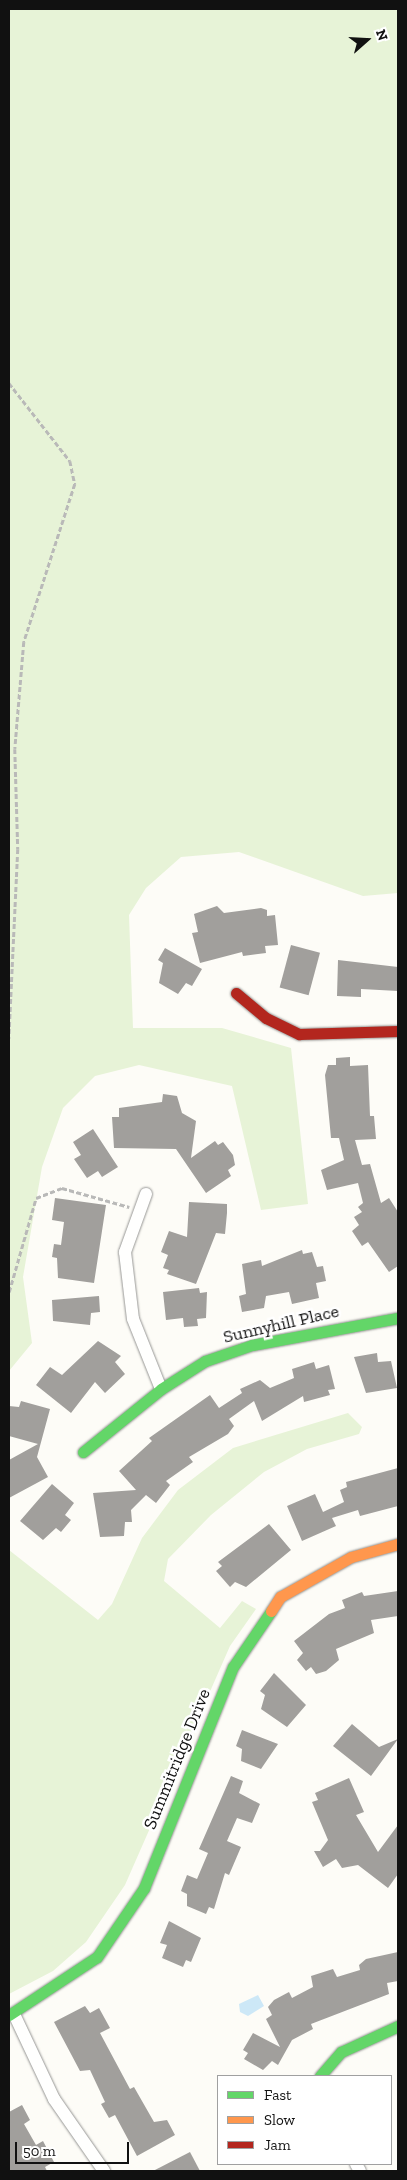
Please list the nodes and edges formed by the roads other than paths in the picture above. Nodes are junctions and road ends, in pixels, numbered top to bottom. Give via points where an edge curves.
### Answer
1 (236, 993) dead end
2 (398, 1031) edge
3 (398, 1037) edge
4 (146, 1194) dead end
5 (398, 1318) edge
6 (161, 1389) junction
7 (83, 1452) dead end
8 (398, 1544) edge
9 (11, 2014) edge
10 (398, 2026) edge
11 (321, 2075) edge
12 (104, 2171) edge

1 - 2 street via 266,1018 299,1034
2 - 3 street
4 - 6 street via 125,1252 133,1319
5 - 6 street, Sunnyhill Place via 252,1345 205,1361
6 - 7 street, Sunnyhill Place
8 - 9 street, Summitridge Drive via 351,1557 280,1597 233,1667 144,1888 97,1957
9 - 12 street via 54,2099
10 - 11 street via 341,2052

